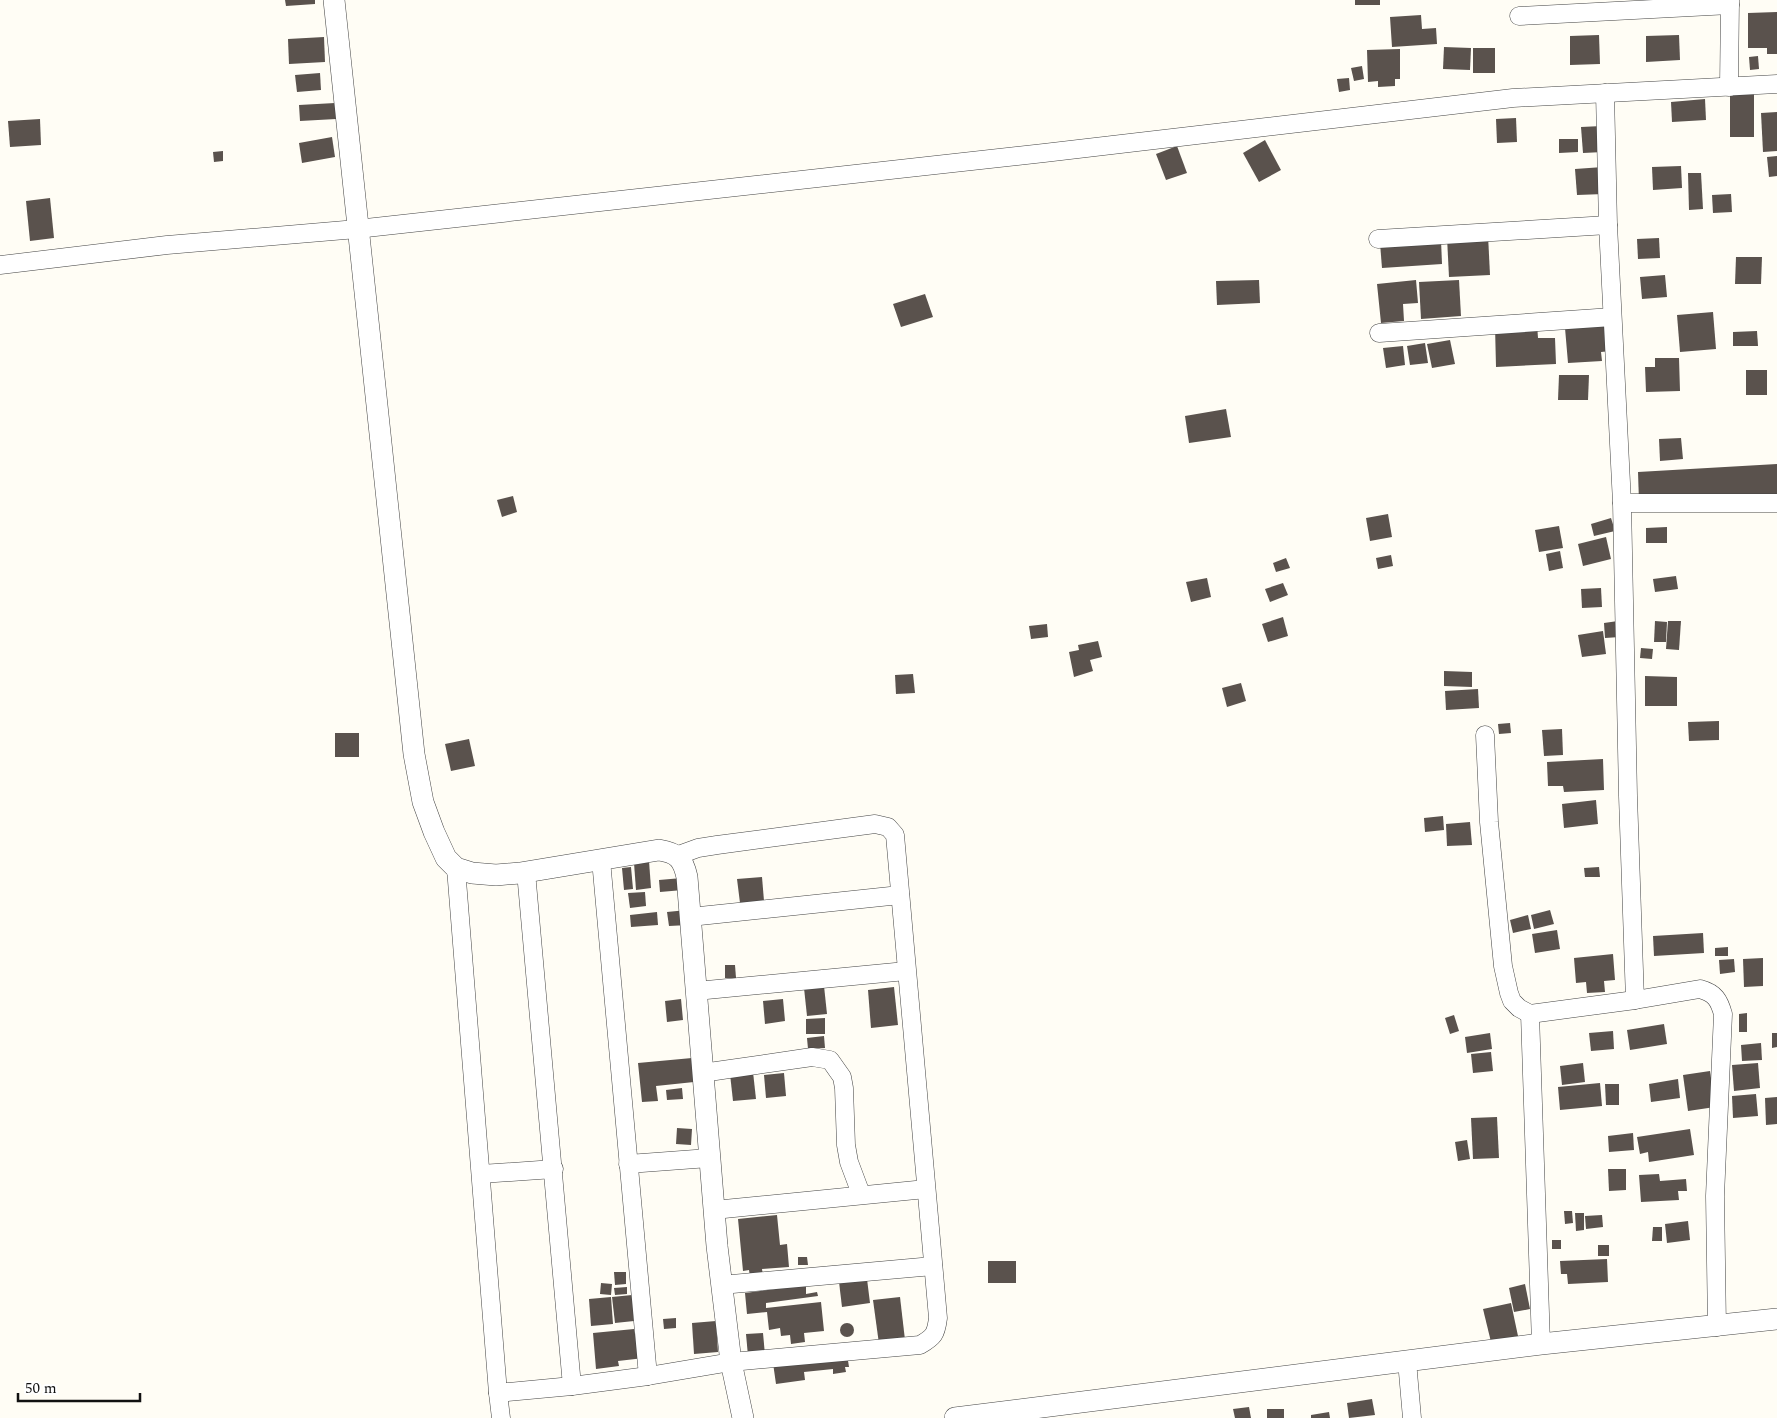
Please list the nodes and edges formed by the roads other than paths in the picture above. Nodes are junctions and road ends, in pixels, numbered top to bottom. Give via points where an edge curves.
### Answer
1 (334, 0) edge
2 (1730, 2) edge
3 (1519, 16) dead end
4 (1777, 84) edge
5 (1729, 87) junction
6 (1606, 93) junction
7 (1608, 225) junction
8 (357, 229) junction
9 (1378, 239) dead end
10 (0, 265) edge
11 (1612, 317) junction
12 (1379, 333) dead end
13 (1777, 502) edge
14 (1622, 503) junction
15 (1484, 735) dead end
16 (676, 856) junction
17 (600, 860) junction
18 (456, 868) junction
19 (526, 872) junction
20 (900, 896) junction
21 (690, 917) junction
22 (906, 971) junction
23 (696, 991) junction
24 (1635, 1000) junction
25 (1530, 1014) junction
26 (702, 1074) junction
27 (709, 1158) junction
28 (628, 1164) junction
29 (554, 1169) junction
30 (481, 1174) junction
31 (926, 1189) junction
32 (861, 1194) junction
33 (714, 1210) junction
34 (932, 1266) junction
35 (721, 1285) junction
36 (1777, 1319) edge
37 (1717, 1326) junction
38 (1541, 1344) junction
39 (1407, 1361) junction
40 (731, 1362) junction
41 (648, 1376) junction
42 (572, 1386) junction
43 (498, 1393) junction
44 (501, 1418) edge
45 (743, 1418) edge
46 (955, 1418) edge
47 (1412, 1418) edge

1 - 8 street
2 - 3 street
2 - 5 street
4 - 5 street
5 - 6 street
6 - 7 street
6 - 8 street via 1514,98
7 - 9 street
7 - 11 street
8 - 10 street via 167,245
8 - 18 street via 414,754 423,802 434,832 446,858
11 - 12 street
11 - 14 street
13 - 14 street
14 - 24 street
15 - 25 street via 1502,966 1512,1001
16 - 17 street via 659,850
16 - 20 street via 717,845 882,825 895,835
16 - 21 street via 683,862 685,870
17 - 19 street
17 - 28 street
18 - 19 street via 496,875
18 - 30 street
19 - 29 street
20 - 21 street
20 - 22 street
21 - 23 street
22 - 23 street
22 - 31 street
23 - 26 street
24 - 25 street
24 - 37 street via 1700,989 1716,996 1723,1014 1715,1196
25 - 38 street
26 - 27 street
26 - 32 street via 812,1057 830,1060 842,1077 846,1145
27 - 28 street
27 - 33 street
28 - 41 street
29 - 30 street
29 - 42 street
30 - 43 street
31 - 32 street
31 - 34 street
32 - 33 street
33 - 35 street
34 - 35 street
34 - 40 street via 938,1318 936,1332 920,1345
35 - 40 street
36 - 37 street
37 - 38 street
38 - 39 street
39 - 46 street
39 - 47 street
40 - 41 street
40 - 45 street
41 - 42 street
42 - 43 street
43 - 44 street

